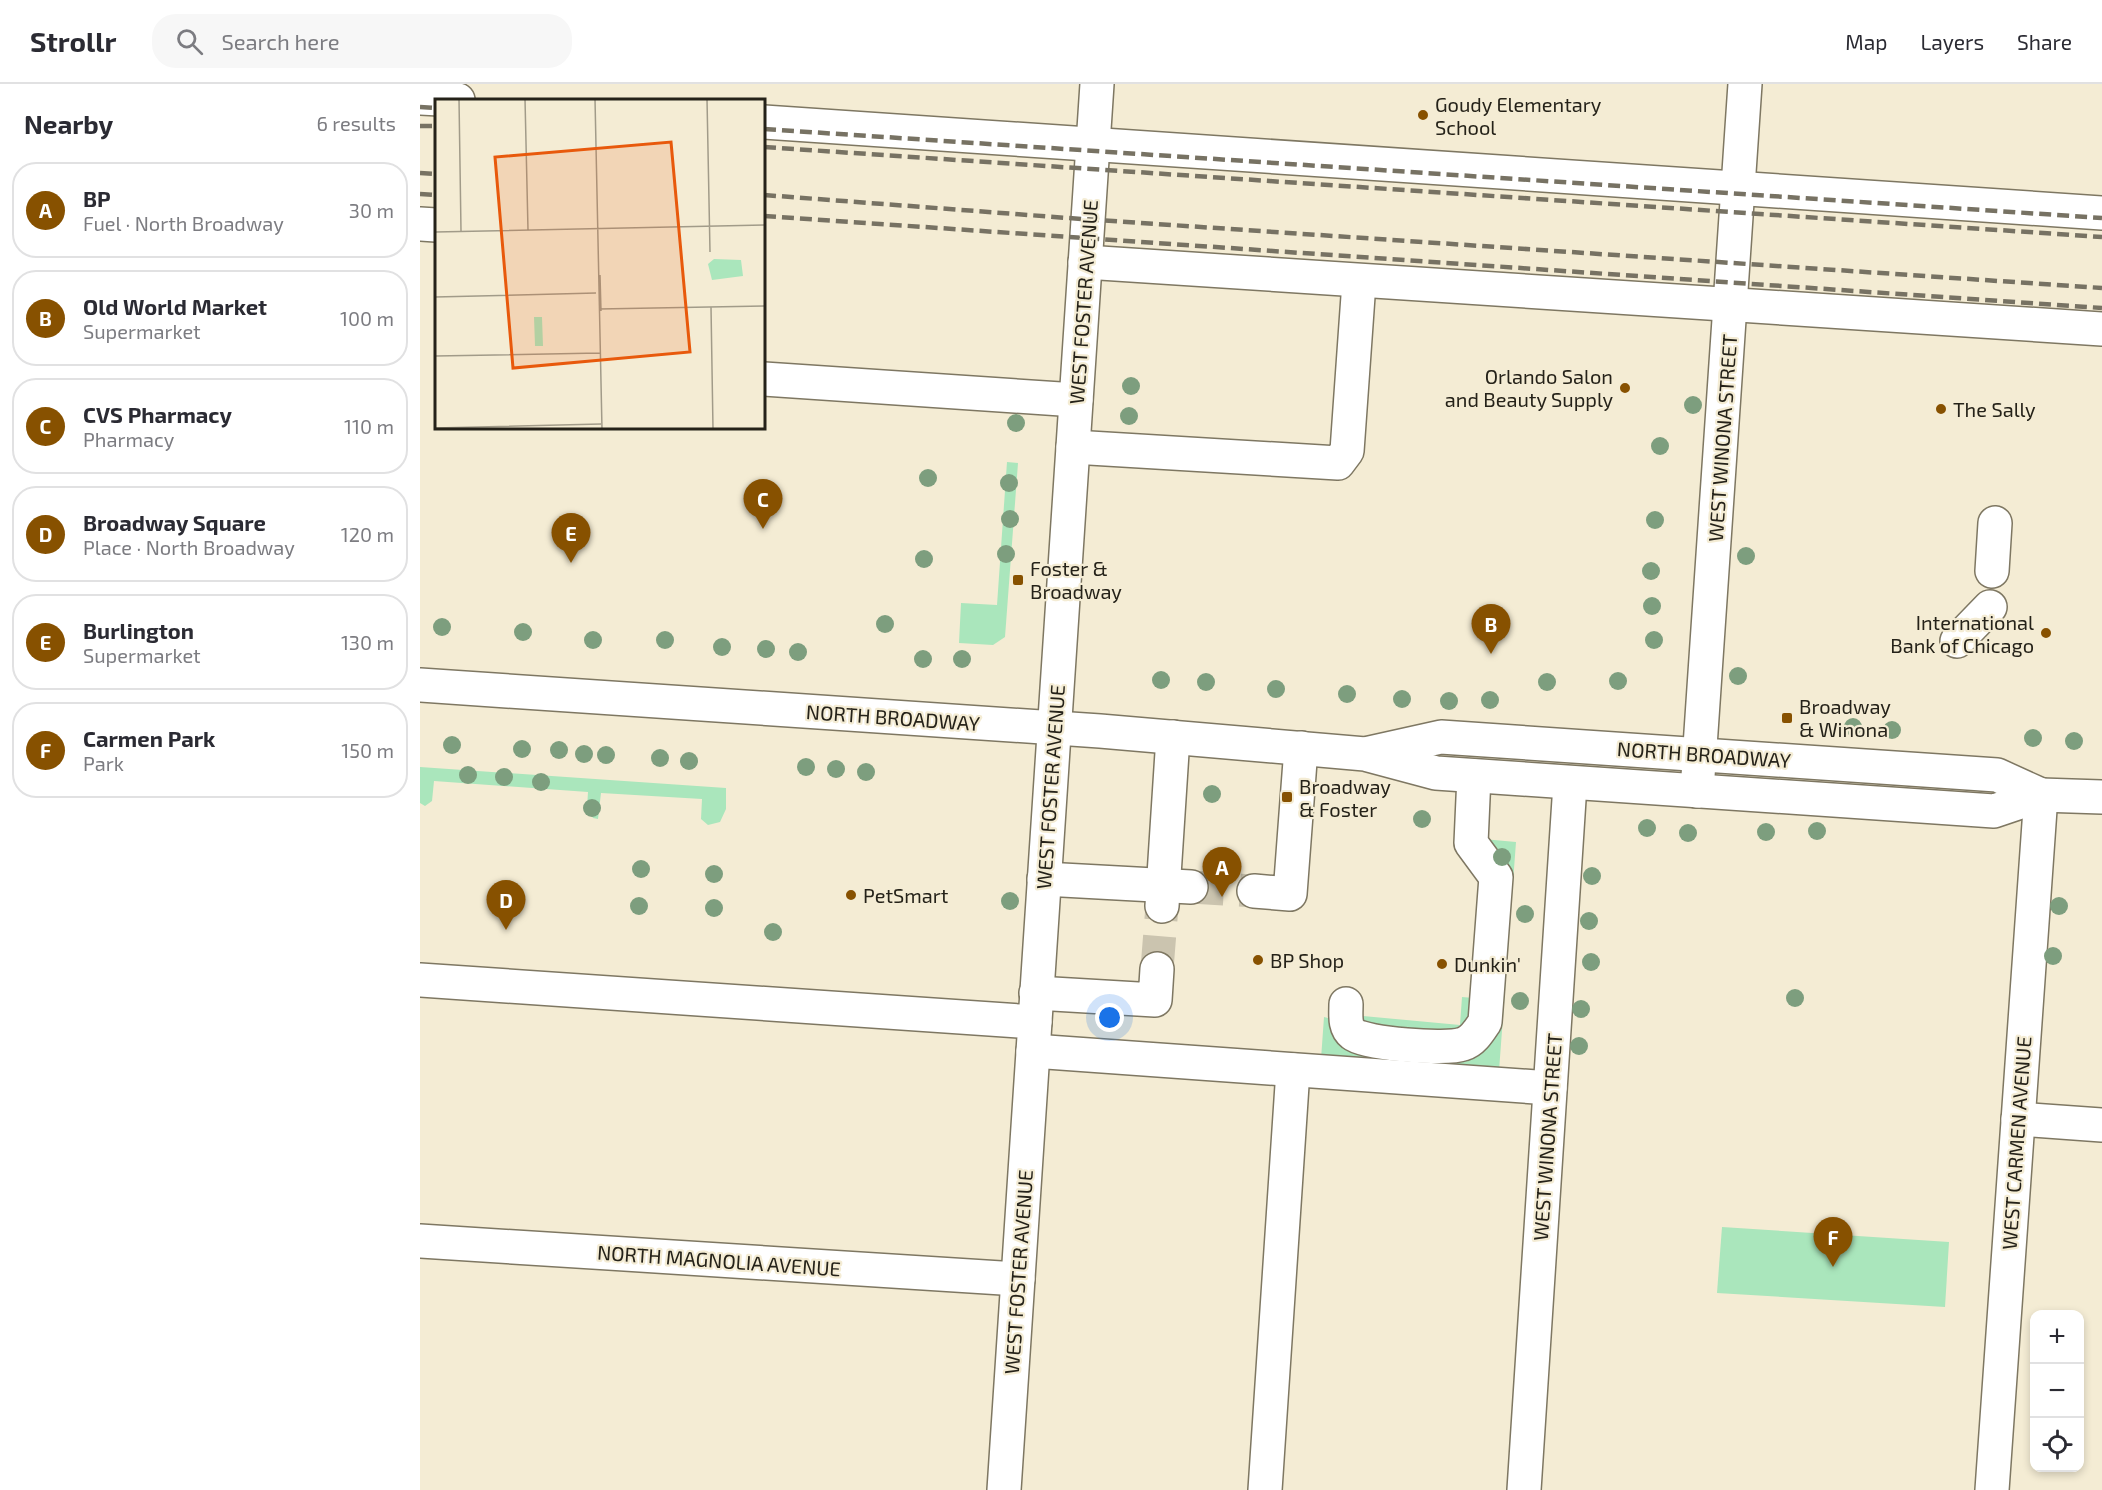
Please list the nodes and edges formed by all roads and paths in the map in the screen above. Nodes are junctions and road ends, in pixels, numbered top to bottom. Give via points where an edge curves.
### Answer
1 (1097, 84) edge
2 (1746, 84) edge
3 (420, 98) edge
4 (439, 99) edge
5 (765, 122) edge
6 (1093, 145) junction
7 (1738, 188) junction
8 (2102, 213) edge
9 (420, 224) edge
10 (435, 225) edge
11 (1085, 262) junction
12 (1359, 282) junction
13 (1731, 305) junction
14 (2102, 329) edge
15 (765, 379) edge
16 (1076, 400) junction
17 (1073, 447) junction
18 (1995, 523) dead end
19 (1992, 571) dead end
20 (1990, 607) dead end
21 (1957, 642) dead end
22 (420, 685) edge
23 (1054, 728) junction
24 (1173, 737) junction
25 (1301, 748) junction
26 (1365, 754) junction
27 (1700, 754) junction
28 (1474, 776) junction
29 (1570, 784) junction
30 (1697, 791) junction
31 (2041, 795) junction
32 (2102, 797) edge
33 (1044, 879) junction
34 (1254, 891) tunnel mouth
35 (1157, 969) tunnel mouth
36 (420, 980) edge
37 (1346, 1004) dead end
38 (1035, 1022) junction
39 (1293, 1070) junction
40 (1550, 1088) junction
41 (2018, 1119) junction
42 (2102, 1125) edge
43 (420, 1241) edge
44 (1018, 1279) junction
45 (1004, 1490) edge
46 (1265, 1490) edge
47 (1524, 1490) edge
48 (1992, 1490) edge

1 - 6 main road, WEST FOSTER AVENUE
2 - 7 main road, WEST WINONA STREET
3 - 4 main road
5 - 6 main road
6 - 7 main road
6 - 11 main road, WEST FOSTER AVENUE
7 - 8 main road
7 - 13 main road, WEST WINONA STREET
9 - 10 main road
11 - 12 main road
11 - 16 main road, WEST FOSTER AVENUE
12 - 13 main road
12 - 17 main road via 1347,452 1338,463
13 - 14 main road
13 - 27 main road, WEST WINONA STREET
15 - 16 main road
16 - 17 main road, WEST FOSTER AVENUE
17 - 23 main road, WEST FOSTER AVENUE
18 - 19 main road
20 - 21 main road
22 - 23 main road, NORTH BROADWAY
23 - 24 main road, NORTH BROADWAY
23 - 33 main road, WEST FOSTER AVENUE
24 - 25 main road, NORTH BROADWAY
24 - 33 main road via 1172,893
25 - 26 main road, NORTH BROADWAY
25 - 34 main road via 1290,894
26 - 27 main road, NORTH BROADWAY via 1441,737
26 - 28 main road, NORTH BROADWAY via 1436,773
27 - 30 main road, WEST WINONA STREET
27 - 31 main road, NORTH BROADWAY via 1997,776
28 - 29 main road, NORTH BROADWAY
28 - 37 main road via 1471,843 1496,877 1485,1022 1476,1036 1462,1045 1367,1040 1354,1036 1347,1028
29 - 30 main road, NORTH BROADWAY
29 - 40 main road, WEST WINONA STREET
30 - 31 main road, NORTH BROADWAY via 1994,811
31 - 32 main road, NORTH BROADWAY
31 - 41 main road, WEST CARMEN AVENUE
33 - 38 main road, WEST FOSTER AVENUE
35 - 38 main road via 1155,1000
36 - 38 main road
38 - 39 main road
38 - 44 main road, WEST FOSTER AVENUE
39 - 40 main road
39 - 46 main road
40 - 47 main road, WEST WINONA STREET
41 - 42 main road
41 - 48 main road, WEST CARMEN AVENUE
43 - 44 main road, NORTH MAGNOLIA AVENUE
44 - 45 main road, WEST FOSTER AVENUE

